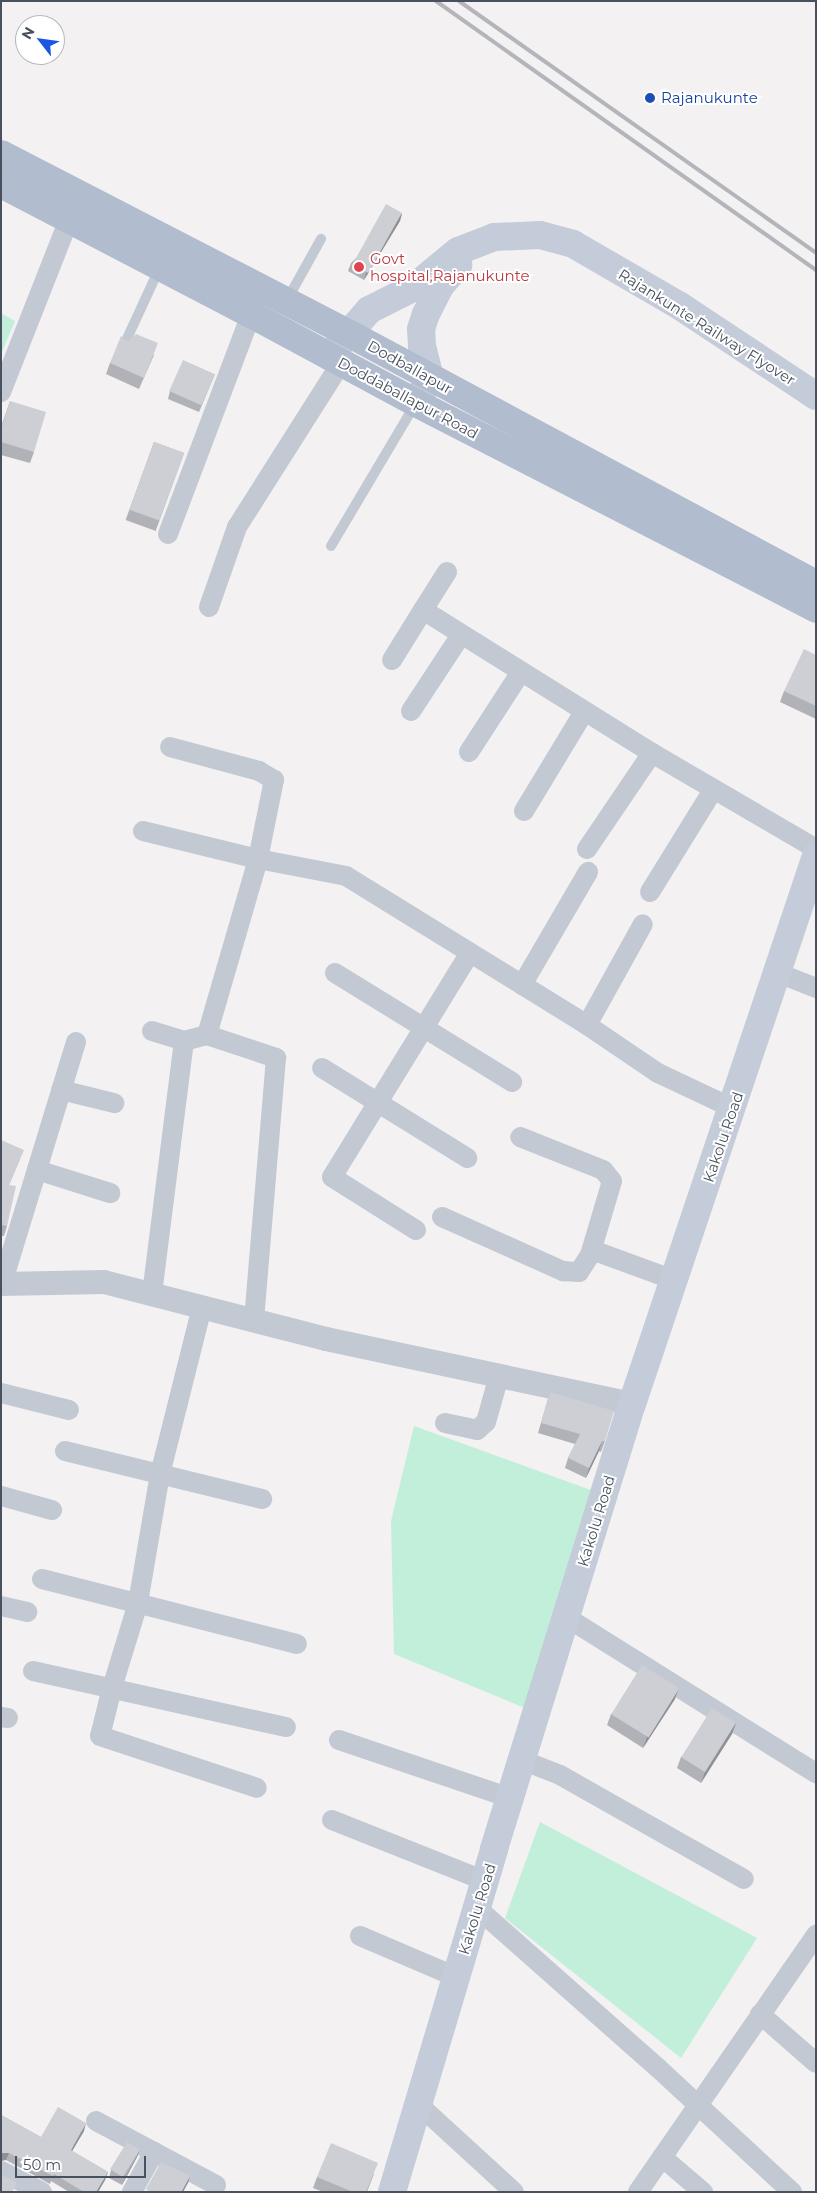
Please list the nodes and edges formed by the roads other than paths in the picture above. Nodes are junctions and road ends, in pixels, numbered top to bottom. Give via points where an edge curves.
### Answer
1 (1, 154) edge
2 (1, 184) edge
3 (70, 219) junction
4 (514, 236) junction
5 (321, 238) dead end
6 (160, 266) junction
7 (286, 301) junction
8 (251, 314) junction
9 (348, 333) junction
10 (124, 345) edge
11 (335, 360) junction
12 (430, 378) junction
13 (1, 392) edge
14 (816, 396) edge
15 (416, 403) junction
16 (168, 534) dead end
17 (331, 546) dead end
18 (446, 572) dead end
19 (816, 584) edge
20 (209, 607) dead end
21 (816, 609) edge
22 (424, 610) junction
23 (461, 635) junction
24 (392, 660) dead end
25 (521, 672) junction
26 (411, 711) dead end
27 (584, 712) junction
28 (170, 747) dead end
29 (469, 752) dead end
30 (652, 753) junction
31 (713, 790) junction
32 (524, 811) dead end
33 (143, 831) dead end
34 (588, 849) dead end
35 (816, 849) edge
36 (816, 856) edge
37 (258, 859) junction
38 (588, 872) dead end
39 (650, 892) dead end
40 (643, 924) dead end
41 (470, 953) junction
42 (335, 973) dead end
43 (778, 973) junction
44 (522, 985) junction
45 (816, 988) edge
46 (587, 1025) junction
47 (424, 1028) junction
48 (152, 1031) dead end
49 (207, 1035) junction
50 (76, 1042) dead end
51 (184, 1042) junction
52 (322, 1068) dead end
53 (512, 1082) dead end
54 (61, 1090) junction
55 (378, 1102) junction
56 (114, 1103) dead end
57 (732, 1108) junction
58 (520, 1137) dead end
59 (467, 1158) dead end
60 (36, 1170) junction
61 (110, 1193) dead end
62 (442, 1217) dead end
63 (416, 1230) dead end
64 (592, 1250) junction
65 (674, 1280) junction
66 (2, 1284) edge
67 (152, 1294) junction
68 (202, 1307) junction
69 (254, 1320) junction
70 (499, 1376) junction
71 (1, 1393) edge
72 (632, 1404) junction
73 (69, 1410) dead end
74 (445, 1423) dead end
75 (65, 1451) dead end
76 (160, 1474) junction
77 (1, 1496) edge
78 (262, 1499) dead end
79 (52, 1510) dead end
80 (42, 1579) dead end
81 (138, 1603) junction
82 (1, 1606) edge
83 (27, 1612) dead end
84 (566, 1617) junction
85 (296, 1644) dead end
86 (33, 1671) dead end
87 (112, 1688) junction
88 (286, 1727) dead end
89 (339, 1740) dead end
90 (522, 1760) junction
91 (816, 1773) edge
92 (256, 1788) dead end
93 (510, 1798) junction
94 (332, 1820) dead end
95 (744, 1879) dead end
96 (485, 1881) junction
97 (477, 1908) junction
98 (360, 1936) dead end
99 (812, 1948) edge
100 (456, 1977) junction
101 (760, 2014) junction
102 (816, 2063) edge
103 (418, 2104) junction
104 (697, 2104) junction
105 (96, 2121) dead end
106 (154, 2152) junction
107 (662, 2157) junction
108 (1, 2172) edge
109 (216, 2185) dead end
110 (42, 2192) edge
111 (132, 2192) edge
112 (392, 2192) edge
113 (514, 2192) edge
114 (638, 2192) edge
115 (703, 2192) edge
116 (792, 2192) edge

1 - 7 main road, Dodballapur
2 - 3 main road, Doddaballapur Road
3 - 6 main road, Doddaballapur Road
3 - 13 street
4 - 9 main road, Rajankunte Railway Flyover via 494,237 458,251 412,288 369,310
4 - 12 main road, Rajankunte Railway Flyover via 488,245 465,259 436,292 421,329
4 - 14 main road, Rajankunte Railway Flyover via 540,235 573,244 680,306
5 - 7 lane
6 - 8 main road, Doddaballapur Road
6 - 10 lane
7 - 9 main road, Dodballapur
8 - 11 main road, Doddaballapur Road
8 - 16 street
9 - 11 main road, Rajankunte Railway Flyover
9 - 12 main road, Dodballapur
11 - 15 main road, Doddaballapur Road
11 - 20 street via 237,527
12 - 15 main road
12 - 19 main road, Dodballapur
15 - 17 lane
15 - 21 main road, Doddaballapur Road
18 - 22 street
22 - 23 street
22 - 24 street
23 - 25 street
23 - 26 street
25 - 27 street
25 - 29 street
27 - 30 street
27 - 32 street
28 - 37 street via 259,771 274,780
30 - 31 street
30 - 34 street
31 - 35 street
31 - 39 street
33 - 37 street
36 - 43 main road, Kakolu Road
37 - 41 street via 346,876
37 - 49 street
38 - 44 street
40 - 46 street
41 - 44 street
41 - 47 street
42 - 47 street
43 - 45 street
43 - 57 main road, Kakolu Road
44 - 46 street
46 - 57 street via 658,1073
47 - 53 street
47 - 55 street
48 - 51 street
49 - 51 street
49 - 69 street via 276,1058
50 - 54 street
51 - 67 street
52 - 55 street
54 - 56 street
54 - 60 street
55 - 59 street
55 - 63 street via 332,1177
57 - 65 main road, Kakolu Road
58 - 64 street via 610,1175 612,1189
60 - 61 street
60 - 66 street
62 - 64 street via 563,1271 579,1272
64 - 65 street
65 - 72 main road, Kakolu Road
66 - 67 street via 104,1282
67 - 68 street
68 - 69 street
68 - 76 street
69 - 70 street
70 - 72 street
70 - 74 street via 486,1422 477,1430
71 - 73 street
72 - 84 main road, Kakolu Road
75 - 76 street
76 - 78 street
76 - 81 street
77 - 79 street
80 - 81 street
81 - 85 street
81 - 87 street
82 - 83 street
84 - 90 main road, Kakolu Road
84 - 91 street
86 - 87 street
87 - 88 street
87 - 92 street via 100,1736
89 - 93 street
90 - 93 main road, Kakolu Road
90 - 95 street via 560,1775
93 - 96 main road, Kakolu Road
94 - 96 street
96 - 97 main road, Kakolu Road
97 - 100 main road, Kakolu Road
97 - 104 street
98 - 100 street
99 - 101 street
100 - 103 main road, Kakolu Road
101 - 102 street
101 - 104 street
103 - 112 main road, Kakolu Road
103 - 113 street
104 - 107 street
104 - 116 street
105 - 106 street
106 - 109 street
106 - 111 street
107 - 114 street
107 - 115 street
108 - 110 street

